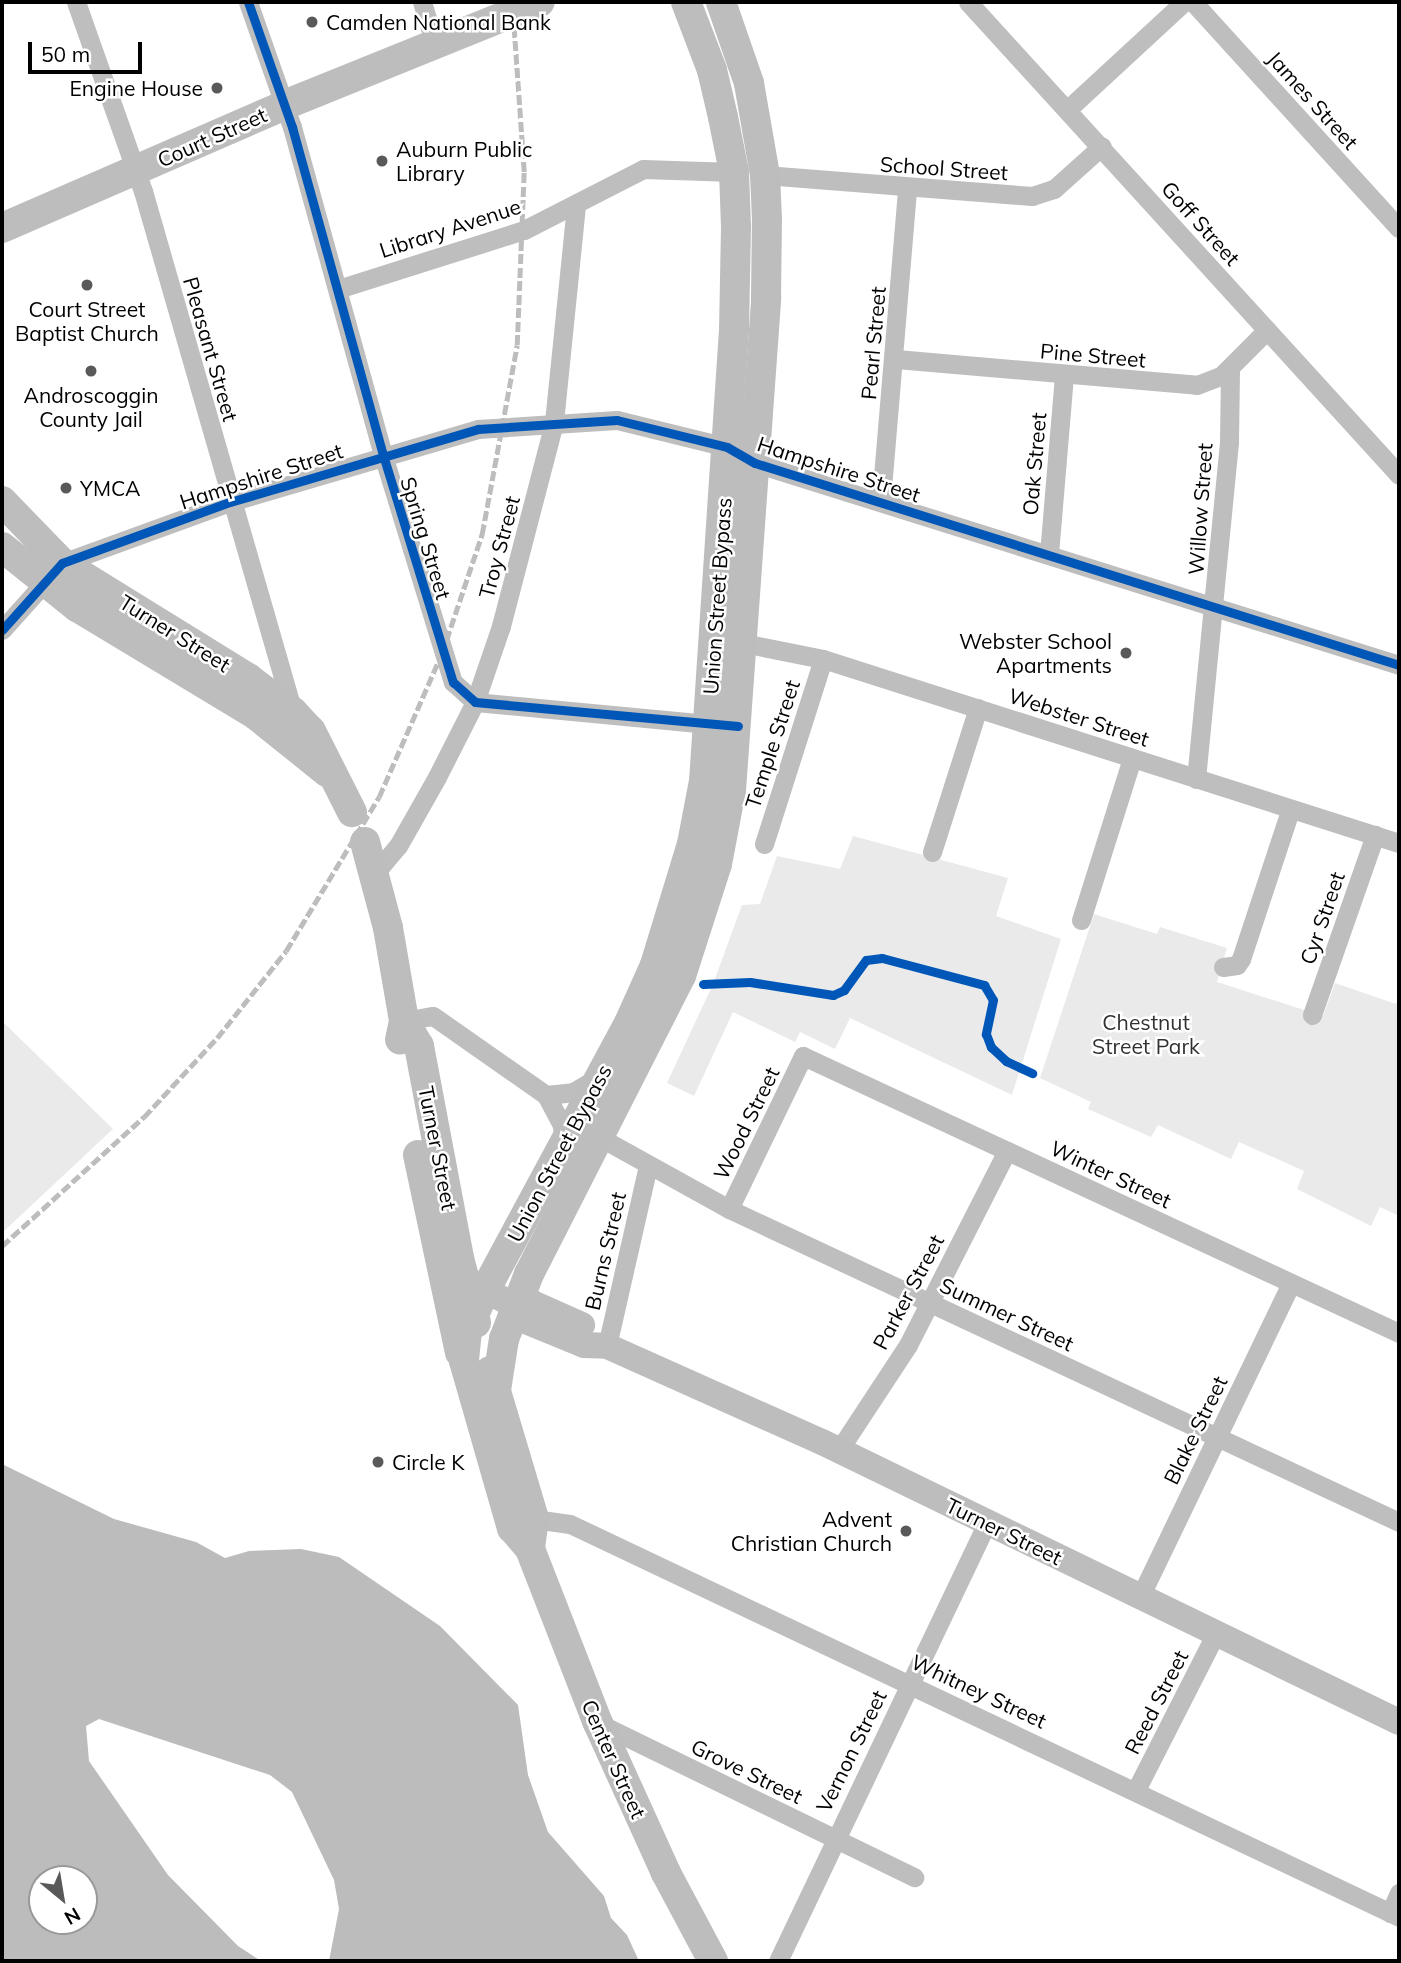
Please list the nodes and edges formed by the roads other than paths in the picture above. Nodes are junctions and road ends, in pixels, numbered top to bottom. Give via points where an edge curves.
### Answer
1 (76, 2) edge
2 (248, 2) edge
3 (422, 2) edge
4 (540, 2) edge
5 (686, 2) edge
6 (721, 2) edge
7 (968, 2) edge
8 (1184, 2) edge
9 (1194, 2) edge
10 (435, 44) junction
11 (282, 106) junction
12 (1068, 109) junction
13 (1102, 146) junction
14 (133, 172) junction
15 (734, 173) junction
16 (765, 175) junction
17 (907, 189) junction
18 (576, 204) junction
19 (2, 228) edge
20 (1399, 228) edge
21 (338, 289) junction
22 (1267, 330) junction
23 (896, 359) junction
24 (1230, 368) junction
25 (1064, 377) junction
26 (554, 422) junction
27 (727, 447) junction
28 (383, 455) junction
29 (755, 463) junction
30 (1399, 475) edge
31 (881, 500) junction
32 (2, 501) edge
33 (230, 502) junction
34 (2, 547) edge
35 (1049, 554) junction
36 (54, 574) junction
37 (1215, 607) junction
38 (2, 630) edge
39 (743, 643) junction
40 (823, 659) junction
41 (1399, 666) edge
42 (475, 702) junction
43 (978, 708) junction
44 (293, 712) junction
45 (708, 724) junction
46 (738, 726) junction
47 (1132, 758) junction
48 (333, 776) junction
49 (1196, 779) junction
50 (1290, 811) junction
51 (352, 812) dead end
52 (1375, 835) junction
53 (365, 842) dead end
54 (1399, 843) edge
55 (764, 844) dead end
56 (932, 852) dead end
57 (376, 872) junction
58 (1081, 920) dead end
59 (1223, 967) dead end
60 (1312, 1015) dead end
61 (404, 1021) junction
62 (803, 1056) joint
63 (600, 1076) junction
64 (546, 1095) junction
65 (601, 1138) junction
66 (564, 1145) junction
67 (1007, 1151) junction
68 (648, 1166) junction
69 (730, 1209) junction
70 (1291, 1283) junction
71 (465, 1287) junction
72 (929, 1303) junction
73 (515, 1306) junction
74 (1399, 1334) edge
75 (607, 1346) junction
76 (465, 1373) junction
77 (496, 1390) junction
78 (1217, 1436) junction
79 (839, 1450) junction
80 (534, 1519) junction
81 (1399, 1522) edge
82 (987, 1523) junction
83 (530, 1549) junction
84 (1140, 1597) junction
85 (1216, 1633) junction
86 (909, 1683) junction
87 (1399, 1722) edge
88 (598, 1723) junction
89 (1136, 1790) junction
90 (834, 1839) junction
91 (914, 1877) dead end
92 (1399, 1893) edge
93 (1395, 1915) edge
94 (713, 1961) edge
95 (778, 1961) edge

1 - 14 street, Pleasant Street
2 - 11 street, Spring Street
3 - 10 street
4 - 10 highway, Court Street
5 - 15 highway, Union Street Bypass via 712,70
6 - 16 highway, Union Street Bypass via 749,83
7 - 12 street, Goff Street
8 - 12 street
9 - 20 street, James Street
10 - 11 highway, Court Street
11 - 14 highway, Court Street
11 - 21 street, Spring Street
12 - 13 street, Goff Street
13 - 17 street, School Street via 1042,195
13 - 22 street, Goff Street
14 - 19 highway, Court Street
14 - 33 street, Pleasant Street via 143,191
15 - 18 street, Library Avenue via 643,169
15 - 27 highway, Union Street Bypass via 734,330
16 - 17 street, School Street
16 - 29 highway, Union Street Bypass via 766,298
17 - 23 street, Pearl Street
18 - 21 street, Library Avenue via 524,230
18 - 26 street, Troy Street
21 - 28 street, Spring Street
22 - 24 street, Pine Street
22 - 30 street, Goff Street
23 - 25 street, Pine Street
23 - 31 street, Pearl Street
24 - 25 street, Pine Street via 1213,381 1197,385
24 - 37 street, Willow Street via 1229,442
25 - 35 street, Oak Street
26 - 27 street, Hampshire Street via 617,420
26 - 28 street, Hampshire Street via 478,429
26 - 42 street, Troy Street via 501,626
27 - 29 street, Hampshire Street
27 - 45 highway, Union Street Bypass
28 - 33 street, Hampshire Street
28 - 42 street, Spring Street via 442,653 453,682
29 - 31 street, Hampshire Street
29 - 39 highway, Union Street Bypass
31 - 35 street, Hampshire Street
32 - 36 highway, Turner Street
33 - 36 street, Hampshire Street
33 - 44 street, Pleasant Street
34 - 36 highway, Turner Street
35 - 37 street, Hampshire Street
36 - 38 street
36 - 44 highway, Turner Street via 248,678
36 - 48 highway, Turner Street via 256,715
37 - 41 street, Hampshire Street
37 - 49 street, Willow Street
39 - 40 street, Webster Street
39 - 46 highway, Union Street Bypass
40 - 43 street, Webster Street
40 - 55 street, Temple Street
42 - 45 street
42 - 57 street, Troy Street via 412,824
43 - 47 street, Webster Street
43 - 56 street
44 - 48 highway, Turner Street via 311,731
45 - 46 street
45 - 63 highway, Union Street Bypass via 704,781 677,900 655,965
46 - 65 highway, Union Street Bypass via 717,864 702,922 653,1038
47 - 49 street, Webster Street
47 - 58 street
48 - 51 highway, Turner Street
49 - 50 street, Webster Street
50 - 52 street, Webster Street
50 - 59 street via 1241,959 1237,965
52 - 54 street, Webster Street
52 - 60 street, Cyr Street
53 - 57 highway, Turner Street
57 - 61 highway, Turner Street
61 - 64 street via 433,1016
61 - 71 highway, Turner Street via 419,1046
62 - 67 street, Winter Street
62 - 69 street, Wood Street
63 - 64 street via 573,1092
63 - 66 highway, Union Street Bypass
64 - 66 street via 562,1125
65 - 68 street, Summer Street
65 - 73 highway, Union Street Bypass
66 - 71 highway, Union Street Bypass
67 - 70 street, Winter Street
67 - 72 street, Parker Street
68 - 69 street, Summer Street
68 - 75 street, Burns Street
69 - 72 street, Summer Street
70 - 74 street, Winter Street
70 - 78 street, Blake Street
71 - 73 main road, Turner Street
71 - 76 highway, Turner Street
71 - 76 highway, Center Street
71 - 77 highway, Turner Street
72 - 78 street, Summer Street
72 - 79 street, Parker Street
73 - 75 main road, Turner Street via 537,1305 592,1330
73 - 77 highway, Center Street
75 - 79 main road, Turner Street
76 - 83 highway, Center Street via 512,1528
77 - 80 highway, Center Street
78 - 81 street, Summer Street
78 - 84 street, Blake Street
79 - 82 main road, Turner Street
80 - 83 highway, Center Street
80 - 86 street, Whitney Street via 570,1524
82 - 84 main road, Turner Street
82 - 86 street, Vernon Street
83 - 88 highway, Center Street
84 - 85 main road, Turner Street
85 - 87 main road, Turner Street
85 - 89 street, Reed Street
86 - 89 street, Whitney Street
86 - 90 street, Vernon Street
88 - 90 street, Grove Street
88 - 94 highway, Center Street via 666,1873
89 - 93 street, Whitney Street
90 - 91 street, Grove Street
90 - 95 street, Vernon Street
92 - 93 street

